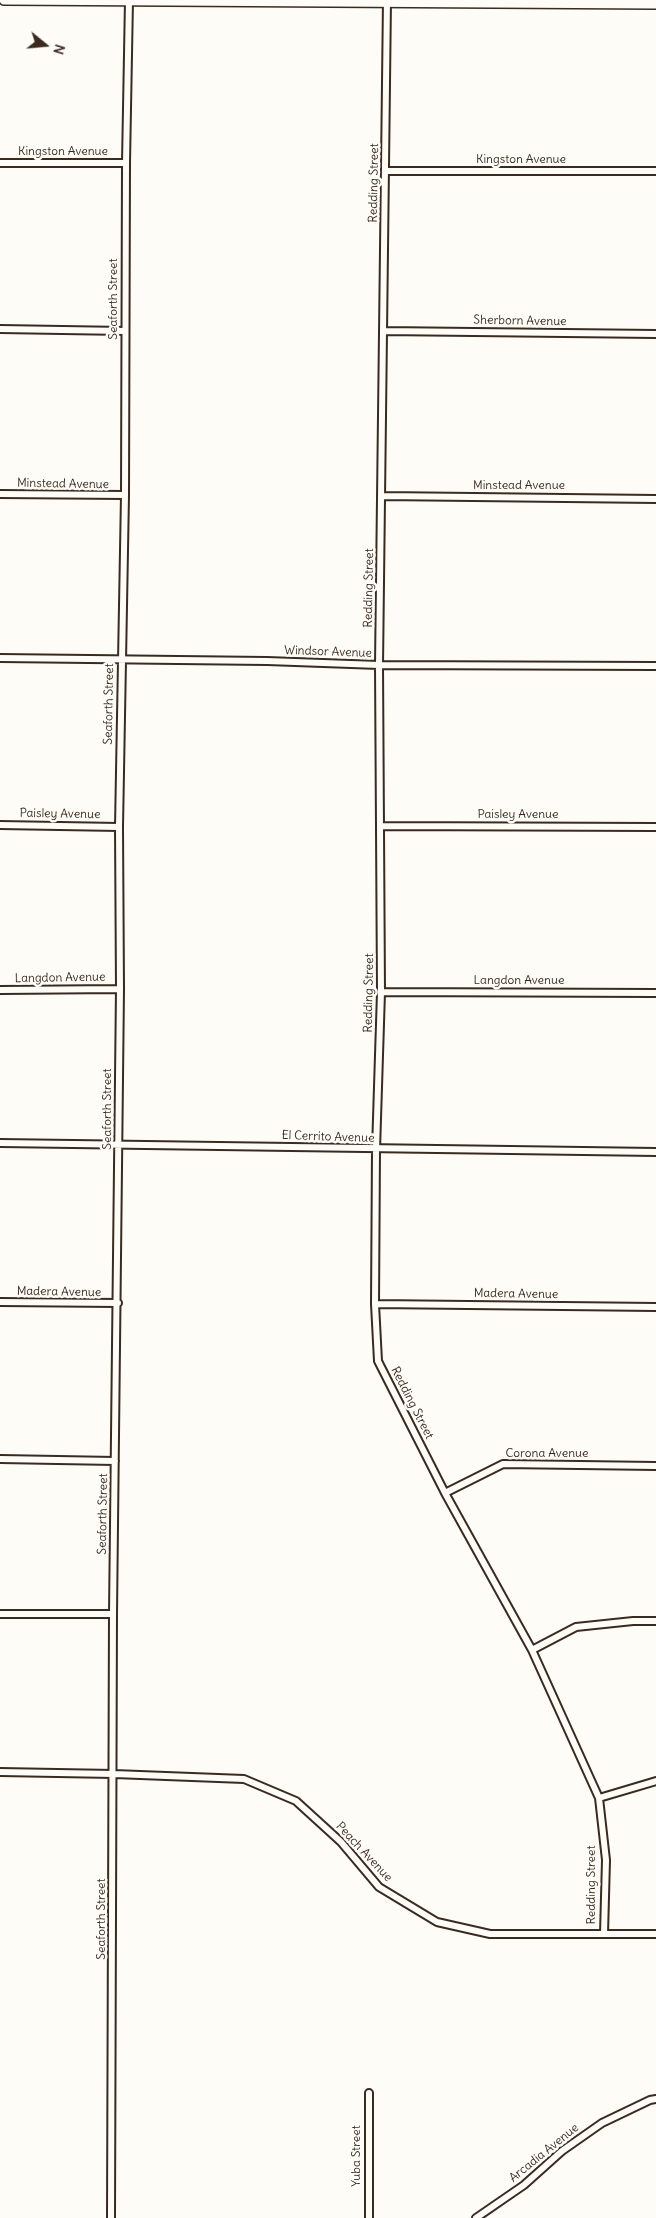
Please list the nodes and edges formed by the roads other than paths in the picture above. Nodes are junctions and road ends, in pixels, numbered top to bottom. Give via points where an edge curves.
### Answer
1 (4, 0) edge
2 (129, 0) edge
3 (387, 1) edge
4 (656, 4) edge
5 (0, 163) edge
6 (126, 163) junction
7 (386, 171) junction
8 (656, 172) edge
9 (0, 329) edge
10 (125, 331) junction
11 (383, 331) junction
12 (656, 334) edge
13 (0, 494) edge
14 (125, 495) junction
15 (382, 496) junction
16 (656, 498) edge
17 (0, 658) edge
18 (120, 659) junction
19 (379, 665) junction
20 (656, 666) edge
21 (0, 825) edge
22 (119, 826) junction
23 (380, 826) junction
24 (656, 827) edge
25 (120, 989) junction
26 (0, 990) edge
27 (381, 992) junction
28 (656, 992) edge
29 (0, 1143) edge
30 (120, 1144) junction
31 (376, 1150) junction
32 (656, 1152) edge
33 (0, 1302) edge
34 (118, 1303) junction
35 (376, 1304) junction
36 (656, 1307) edge
37 (0, 1459) edge
38 (115, 1460) junction
39 (656, 1466) edge
40 (445, 1493) junction
41 (0, 1614) edge
42 (113, 1614) junction
43 (656, 1621) edge
44 (532, 1650) junction
45 (0, 1772) edge
46 (114, 1774) junction
47 (656, 1781) edge
48 (599, 1798) junction
49 (604, 1934) junction
50 (656, 1934) edge
51 (369, 2093) dead end
52 (656, 2099) edge
53 (111, 2218) edge
54 (369, 2218) edge
55 (476, 2218) edge

1 - 2 main road
2 - 3 main road
2 - 6 street, Seaforth Street
3 - 4 main road
3 - 7 street, Redding Street
5 - 6 street, Kingston Avenue
6 - 10 street, Seaforth Street
7 - 8 street, Kingston Avenue
7 - 11 street, Redding Street
9 - 10 street
10 - 14 street, Seaforth Street
11 - 12 street, Sherborn Avenue
11 - 15 street, Redding Street
13 - 14 street, Minstead Avenue
14 - 18 street, Seaforth Street
15 - 16 street, Minstead Avenue
15 - 19 street, Redding Street
17 - 18 street, Windsor Avenue
18 - 19 street, Windsor Avenue
18 - 22 street, Seaforth Street
19 - 20 street, Windsor Avenue
19 - 23 street, Redding Street
21 - 22 street, Paisley Avenue
22 - 25 street, Seaforth Street
23 - 24 street, Paisley Avenue
23 - 27 street, Redding Street
25 - 26 street, Langdon Avenue
25 - 30 street, Seaforth Street
27 - 28 street, Langdon Avenue
27 - 31 street, Redding Street
29 - 30 street, El Cerrito Avenue
30 - 31 street, El Cerrito Avenue
30 - 34 street, Seaforth Street
31 - 32 street, El Cerrito Avenue
31 - 35 street, Redding Street
33 - 34 street, Madera Avenue
34 - 38 street, Seaforth Street
35 - 36 street, Madera Avenue
35 - 40 street, Redding Street via 378,1361
37 - 38 street
38 - 42 street, Seaforth Street
39 - 40 street, Corona Avenue via 503,1464
40 - 44 street, Redding Street
41 - 42 street
42 - 46 street, Seaforth Street
43 - 44 street via 576,1627
44 - 48 street, Redding Street
45 - 46 street, Peach Avenue
46 - 49 street, Peach Avenue via 244,1780 296,1801 342,1842 379,1887 438,1922 490,1934
46 - 53 street, Seaforth Street
47 - 48 street
48 - 49 street, Redding Street via 606,1860
49 - 50 street, Peach Avenue
51 - 54 street, Yuba Street
52 - 55 street, Arcadia Avenue via 602,2123 562,2151 524,2185

